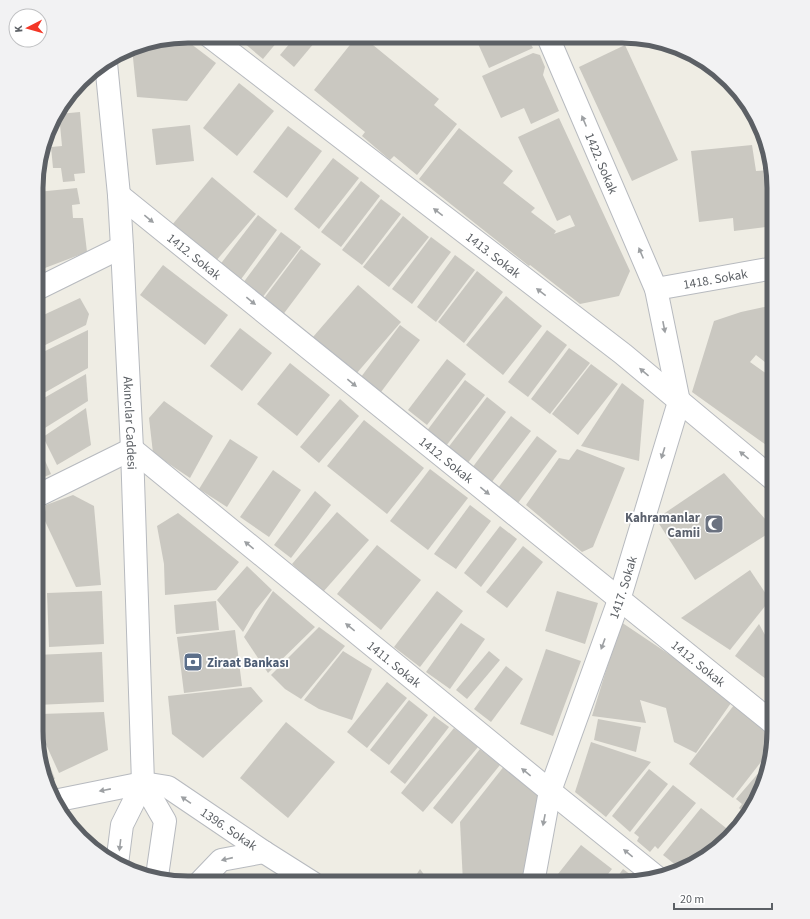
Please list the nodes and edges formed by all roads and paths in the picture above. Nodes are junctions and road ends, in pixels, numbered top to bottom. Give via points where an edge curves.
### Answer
1 (218, 43) edge
2 (551, 43) edge
3 (106, 67) edge
4 (119, 195) junction
5 (122, 247) junction
6 (767, 269) edge
7 (43, 286) edge
8 (656, 289) junction
9 (679, 402) junction
10 (132, 449) junction
11 (767, 474) edge
12 (43, 493) edge
13 (619, 600) junction
14 (767, 718) edge
15 (143, 783) junction
16 (550, 791) junction
17 (60, 800) edge
18 (264, 852) junction
19 (118, 858) edge
20 (158, 873) edge
21 (651, 873) edge
22 (206, 876) edge
23 (302, 876) edge
24 (534, 876) edge

9 -> 1 street, 1413. Sokak via 623,354
8 -> 2 street, 1422. Sokak
3 - 4 street, Akıncılar Caddesi
4 - 5 street, Akıncılar Caddesi
4 -> 13 street, 1412. Sokak
5 - 7 street
5 - 10 street, Akıncılar Caddesi
6 - 8 street, 1418. Sokak
8 -> 9 street, 1417. Sokak
11 -> 9 street, 1413. Sokak
9 -> 13 street, 1417. Sokak
10 - 12 street
10 - 15 street, Akıncılar Caddesi
16 -> 10 street, 1411. Sokak
13 - 14 street, 1412. Sokak
13 -> 16 street, 1417. Sokak
15 -> 17 street
18 -> 15 street, 1396. Sokak via 168,787
15 -> 19 street via 122,824
15 - 20 street via 165,821
21 -> 16 street, 1411. Sokak
16 -> 24 street, 1417. Sokak
18 -> 22 street via 221,860
18 - 23 street, 1396. Sokak

